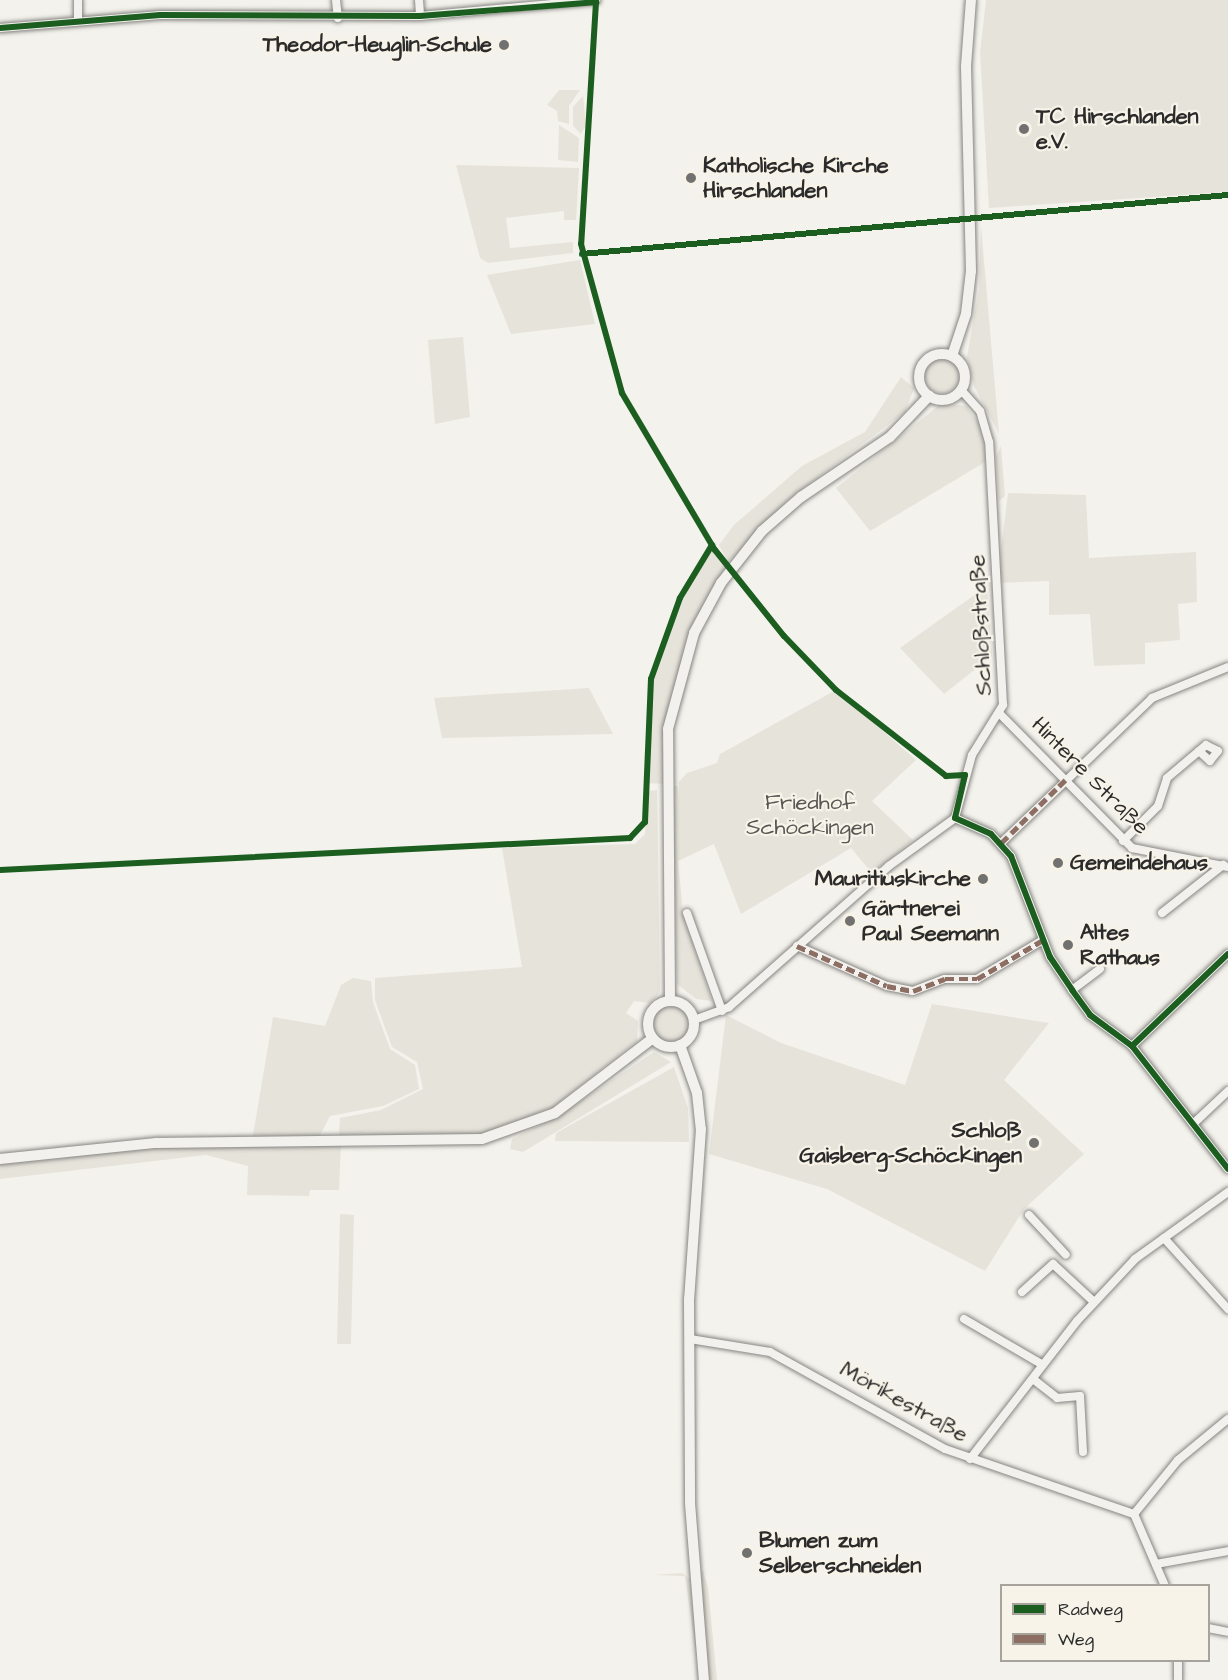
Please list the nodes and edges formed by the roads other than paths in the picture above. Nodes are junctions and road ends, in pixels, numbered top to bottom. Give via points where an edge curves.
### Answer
1 (78, 0) edge
2 (336, 0) edge
3 (419, 0) edge
4 (971, 0) edge
5 (596, 1) edge
6 (547, 4) edge
7 (420, 16) junction
8 (338, 18) junction
9 (78, 20) junction
10 (0, 28) edge
11 (952, 356) junction
12 (961, 390) junction
13 (929, 396) junction
14 (1228, 667) edge
15 (1001, 716) junction
16 (1199, 751) dead end
17 (1065, 780) junction
18 (955, 818) junction
19 (1123, 840) junction
20 (1001, 843) junction
21 (1226, 866) edge
22 (687, 913) dead end
23 (1162, 913) dead end
24 (1043, 940) junction
25 (798, 946) junction
26 (1228, 954) edge
27 (1100, 969) dead end
28 (1072, 990) junction
29 (670, 1001) junction
30 (722, 1011) junction
31 (694, 1020) junction
32 (653, 1038) junction
33 (680, 1045) junction
34 (1132, 1046) junction
35 (1228, 1091) edge
36 (1193, 1124) junction
37 (0, 1159) edge
38 (1228, 1169) edge
39 (1228, 1192) edge
40 (1029, 1215) dead end
41 (1164, 1238) junction
42 (1053, 1264) junction
43 (1022, 1292) dead end
44 (1094, 1302) junction
45 (1228, 1309) edge
46 (964, 1319) dead end
47 (690, 1339) junction
48 (1043, 1365) junction
49 (1033, 1379) junction
50 (1228, 1419) edge
51 (1083, 1452) dead end
52 (970, 1458) junction
53 (1134, 1514) junction
54 (1228, 1551) edge
55 (1156, 1564) junction
56 (1164, 1584) edge
57 (1210, 1628) edge
58 (1228, 1632) edge
59 (1178, 1662) edge
60 (704, 1680) edge
61 (1178, 1680) edge

1 - 9 street
2 - 8 street
3 - 7 street
4 - 11 main road via 966,66 971,271 966,314
5 - 6 street
6 - 7 street
7 - 8 street
8 - 9 street
9 - 10 street
11 - 12 main road via 965,371
11 - 13 main road via 939,354 922,365 920,382
12 - 13 main road via 946,399
12 - 15 street, Schloßstraße via 980,411 989,442
13 - 29 main road via 890,436 801,497 762,531 721,583 694,633 668,729
14 - 17 street via 1152,698
15 - 17 street, Hintere Straße
15 - 18 street, Schloßstraße via 972,755
16 - 19 street via 1167,778 1158,806
17 - 19 street, Hintere Straße
17 - 20 street
18 - 20 street
18 - 25 street via 889,866
19 - 21 street, Hintere Straße via 1150,855
20 - 24 street via 1022,880
21 - 23 street
22 - 30 street
24 - 25 street via 977,979 945,979 913,991 887,986
24 - 28 street
25 - 30 street
26 - 34 street
27 - 28 street
28 - 34 street via 1090,1014
29 - 31 main road via 686,1006
29 - 32 main road via 650,1013
30 - 31 street
31 - 33 main road via 691,1035
32 - 33 main road via 664,1046
32 - 37 main road via 555,1113 482,1139 167,1143
33 - 47 main road via 697,1093 701,1129
34 - 36 street
35 - 36 street
36 - 38 street
39 - 41 street
40 - 42 street via 1068,1254
41 - 44 street via 1135,1259
41 - 45 street
42 - 43 street
42 - 44 street
44 - 48 street
46 - 48 street
47 - 52 street, Mörikestraße via 740,1343 788,1360 920,1437
47 - 60 main road via 690,1520
48 - 49 street
49 - 51 street via 1057,1398 1080,1396
49 - 52 street
50 - 53 street via 1178,1461
52 - 53 street, Mörikestraße
53 - 55 street
54 - 55 street
55 - 56 street
57 - 58 street
59 - 61 street

